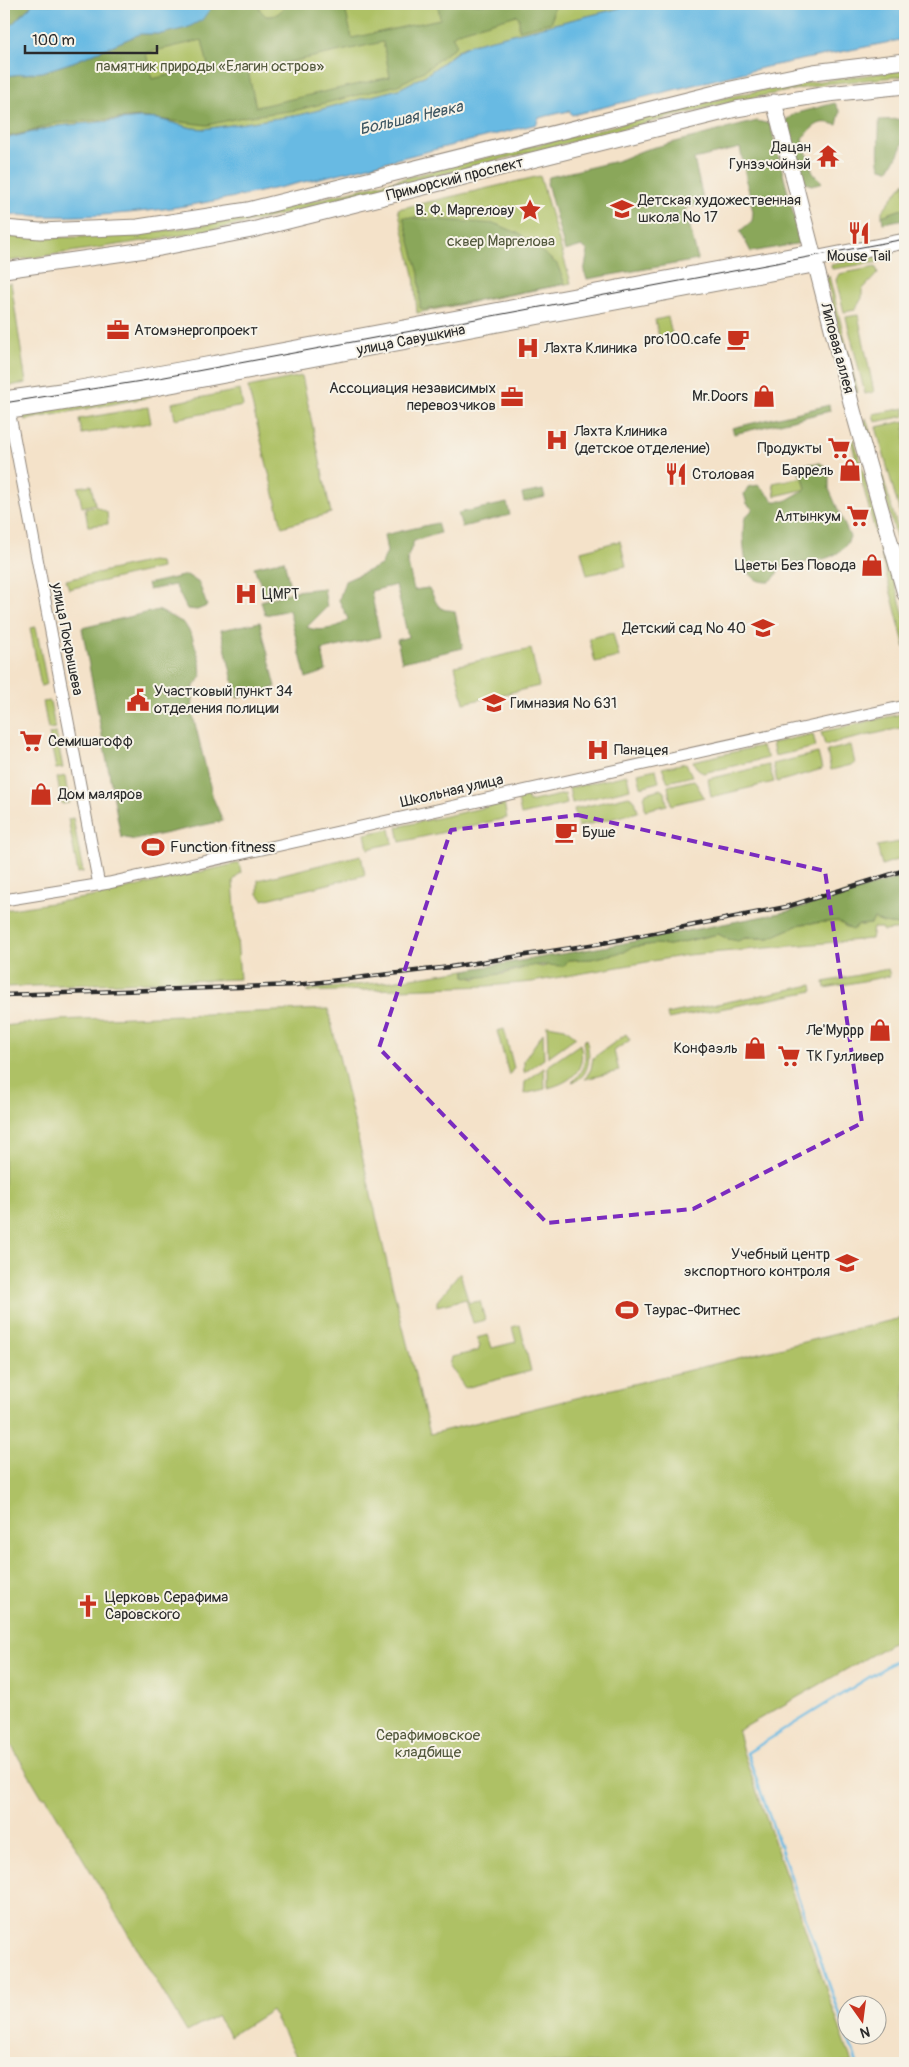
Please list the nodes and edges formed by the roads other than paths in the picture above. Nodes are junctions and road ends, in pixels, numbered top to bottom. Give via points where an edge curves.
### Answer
1 (905, 61) edge
2 (905, 86) edge
3 (774, 102) junction
4 (4, 228) edge
5 (905, 241) edge
6 (814, 259) junction
7 (4, 270) edge
8 (6, 405) edge
9 (905, 594) edge
10 (905, 706) edge
11 (100, 885) junction
12 (4, 900) edge

1 - 4 main road, Приморский проспект via 813,72 731,89 248,210 138,228 40,231
2 - 3 main road, Приморский проспект
3 - 6 main road, Липовая аллея
3 - 7 main road, Приморский проспект via 736,108 252,230
5 - 6 main road, улица Савушкина
6 - 8 main road, улица Савушкина via 808,266 155,388
6 - 9 main road, Липовая аллея
8 - 11 street, улица Покрышева
10 - 11 street, Школьная улица
11 - 12 street, Школьная улица

